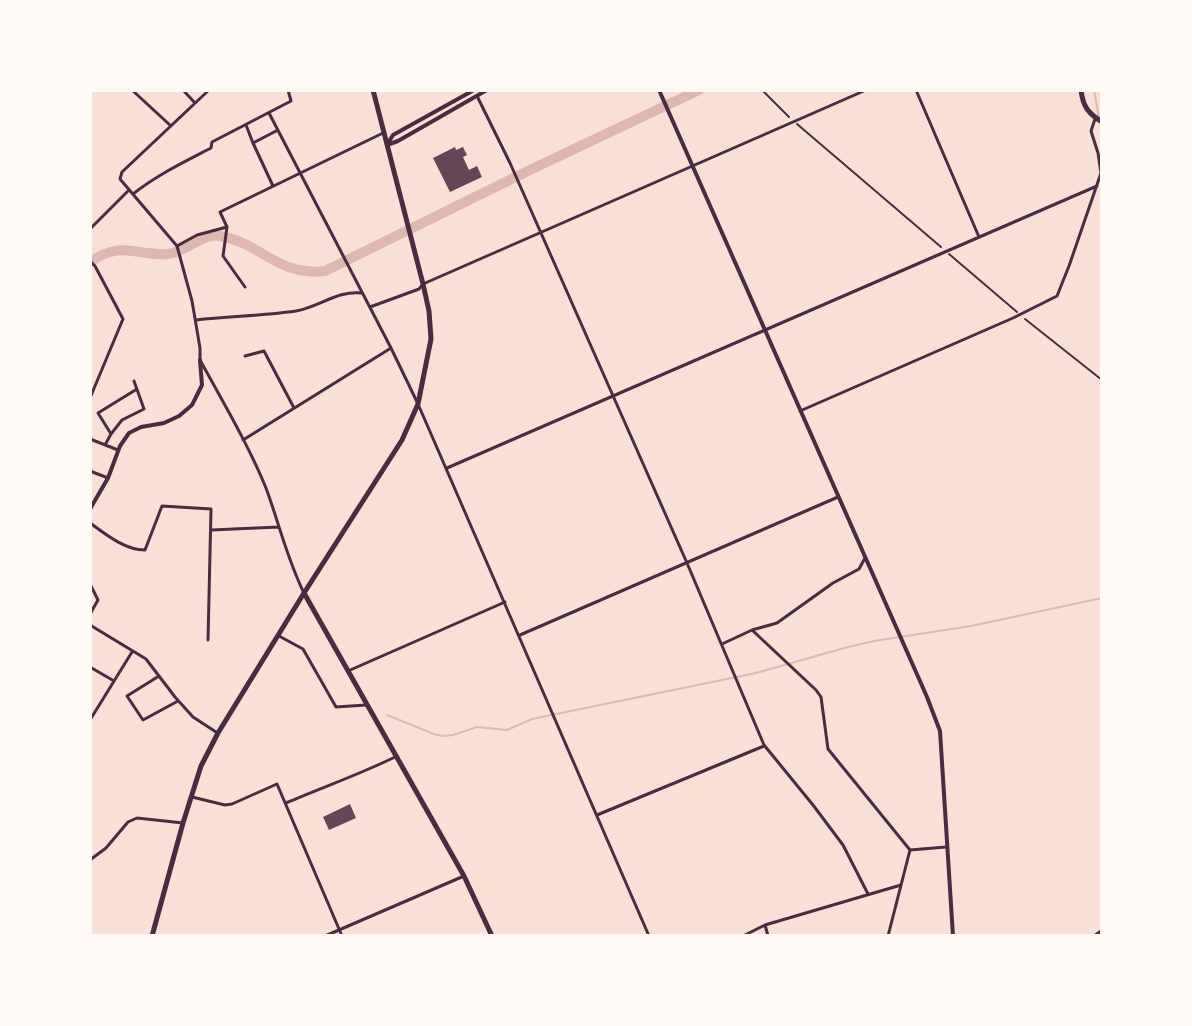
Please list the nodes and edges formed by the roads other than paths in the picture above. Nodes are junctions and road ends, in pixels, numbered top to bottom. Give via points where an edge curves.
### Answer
1 (132, 90) edge
2 (183, 90) edge
3 (209, 90) edge
4 (288, 90) edge
5 (373, 90) edge
6 (487, 90) edge
7 (866, 90) edge
8 (916, 90) edge
9 (1081, 90) edge
10 (660, 92) edge
11 (475, 93) edge
12 (195, 103) junction
13 (269, 113) junction
14 (1095, 118) junction
15 (1102, 122) edge
16 (246, 125) junction
17 (171, 126) junction
18 (278, 130) junction
19 (383, 133) junction
20 (253, 143) junction
21 (387, 145) junction
22 (693, 166) junction
23 (299, 173) junction
24 (273, 186) junction
25 (1097, 186) junction
26 (131, 192) junction
27 (227, 227) junction
28 (90, 229) edge
29 (540, 233) junction
30 (979, 237) junction
31 (177, 246) junction
32 (90, 261) edge
33 (423, 284) junction
34 (245, 287) dead end
35 (362, 293) junction
36 (370, 307) junction
37 (196, 320) junction
38 (765, 329) junction
39 (391, 348) junction
40 (245, 356) dead end
41 (200, 360) junction
42 (134, 381) dead end
43 (137, 389) junction
44 (612, 396) junction
45 (90, 398) edge
46 (418, 404) junction
47 (294, 409) junction
48 (800, 411) junction
49 (111, 434) junction
50 (90, 439) edge
51 (243, 440) junction
52 (105, 445) junction
53 (118, 450) junction
54 (447, 468) junction
55 (90, 471) edge
56 (108, 478) junction
57 (838, 497) junction
58 (90, 509) edge
59 (90, 523) edge
60 (279, 527) junction
61 (211, 530) junction
62 (865, 558) junction
63 (687, 563) junction
64 (90, 584) edge
65 (304, 593) junction
66 (505, 602) junction
67 (90, 614) edge
68 (90, 625) edge
69 (752, 630) junction
70 (520, 635) junction
71 (279, 636) junction
72 (208, 640) dead end
73 (722, 644) junction
74 (132, 651) junction
75 (90, 667) edge
76 (348, 671) junction
77 (159, 676) junction
78 (114, 681) junction
79 (178, 701) junction
80 (368, 705) junction
81 (90, 706) edge
82 (96, 709) junction
83 (90, 720) edge
84 (218, 733) junction
85 (764, 745) junction
86 (397, 756) junction
87 (192, 797) junction
88 (286, 803) junction
89 (597, 815) junction
90 (183, 823) junction
91 (947, 847) junction
92 (910, 850) junction
93 (90, 860) edge
94 (464, 876) junction
95 (901, 885) junction
96 (868, 894) junction
97 (765, 925) junction
98 (340, 929) junction
99 (1102, 931) edge
100 (152, 936) edge
101 (325, 936) edge
102 (342, 936) edge
103 (492, 936) edge
104 (649, 936) edge
105 (743, 936) edge
106 (768, 936) edge
107 (888, 936) edge
108 (953, 936) edge
109 (1095, 936) edge

1 - 17 street
2 - 12 street
3 - 12 street
4 - 13 street via 291,101
5 - 19 main road
6 - 11 street
7 - 22 street
8 - 30 street
9 - 14 main road via 1082,103
10 - 22 street
11 - 21 street via 393,135
11 - 29 street
12 - 17 street
13 - 16 street
13 - 18 street
14 - 15 main road
14 - 25 street via 1091,131 1101,173
16 - 20 street
16 - 26 street
17 - 26 street via 122,172 120,179
18 - 20 street
18 - 23 street
19 - 21 main road
19 - 23 street
20 - 24 street
21 - 33 main road
22 - 29 street
22 - 38 street
23 - 24 street
23 - 35 street
24 - 27 street via 220,212
25 - 30 street
25 - 48 street via 1057,296
26 - 28 street
26 - 31 street
27 - 31 street
27 - 34 street via 223,256
29 - 33 street
29 - 44 street
30 - 38 street
31 - 37 street
32 - 45 street via 123,319
33 - 36 street
33 - 46 main road via 431,339
35 - 36 street
35 - 37 street via 352,291 301,310
36 - 39 street
37 - 41 street
38 - 44 street
38 - 48 street
39 - 46 street
39 - 47 street
40 - 47 street via 264,351
41 - 51 street
41 - 53 street via 202,385 192,405 179,416 129,433
42 - 43 street
43 - 49 street via 144,409 122,420
43 - 49 street via 98,413
44 - 54 street
44 - 63 street
46 - 54 street
46 - 65 main road via 402,440
47 - 51 street
48 - 57 street
49 - 52 street
50 - 52 street
51 - 60 street
52 - 53 street
53 - 56 street
54 - 66 street
55 - 56 street
56 - 58 street
57 - 62 street
57 - 63 street
59 - 61 street via 139,551 145,550 162,506 211,509
60 - 61 street
60 - 65 street
61 - 72 street
62 - 69 street via 859,569 777,623
62 - 91 street via 940,731
63 - 70 street
63 - 73 street
64 - 67 street via 98,600
65 - 71 main road
65 - 76 main road
66 - 70 street
66 - 76 street
68 - 74 street
69 - 73 street
69 - 92 street via 816,690 828,749
70 - 89 street
71 - 80 street via 303,649 336,707
71 - 84 main road
73 - 85 street
74 - 77 street
74 - 78 street
75 - 78 street
76 - 80 main road
77 - 79 street
77 - 79 street via 127,696 143,720
78 - 82 street
79 - 84 street
80 - 86 main road
81 - 82 street
82 - 83 street
84 - 87 main road
85 - 89 street
85 - 96 street via 843,845
86 - 88 street
86 - 94 main road
87 - 88 street via 232,804 277,784
87 - 90 main road
88 - 98 street
89 - 104 street
90 - 93 street via 137,818
90 - 100 main road
91 - 92 street
91 - 108 street
92 - 95 street
94 - 98 street
94 - 103 main road
95 - 96 street
95 - 107 street
96 - 97 street
97 - 105 street
97 - 106 street
98 - 101 street
98 - 102 street
99 - 109 street

